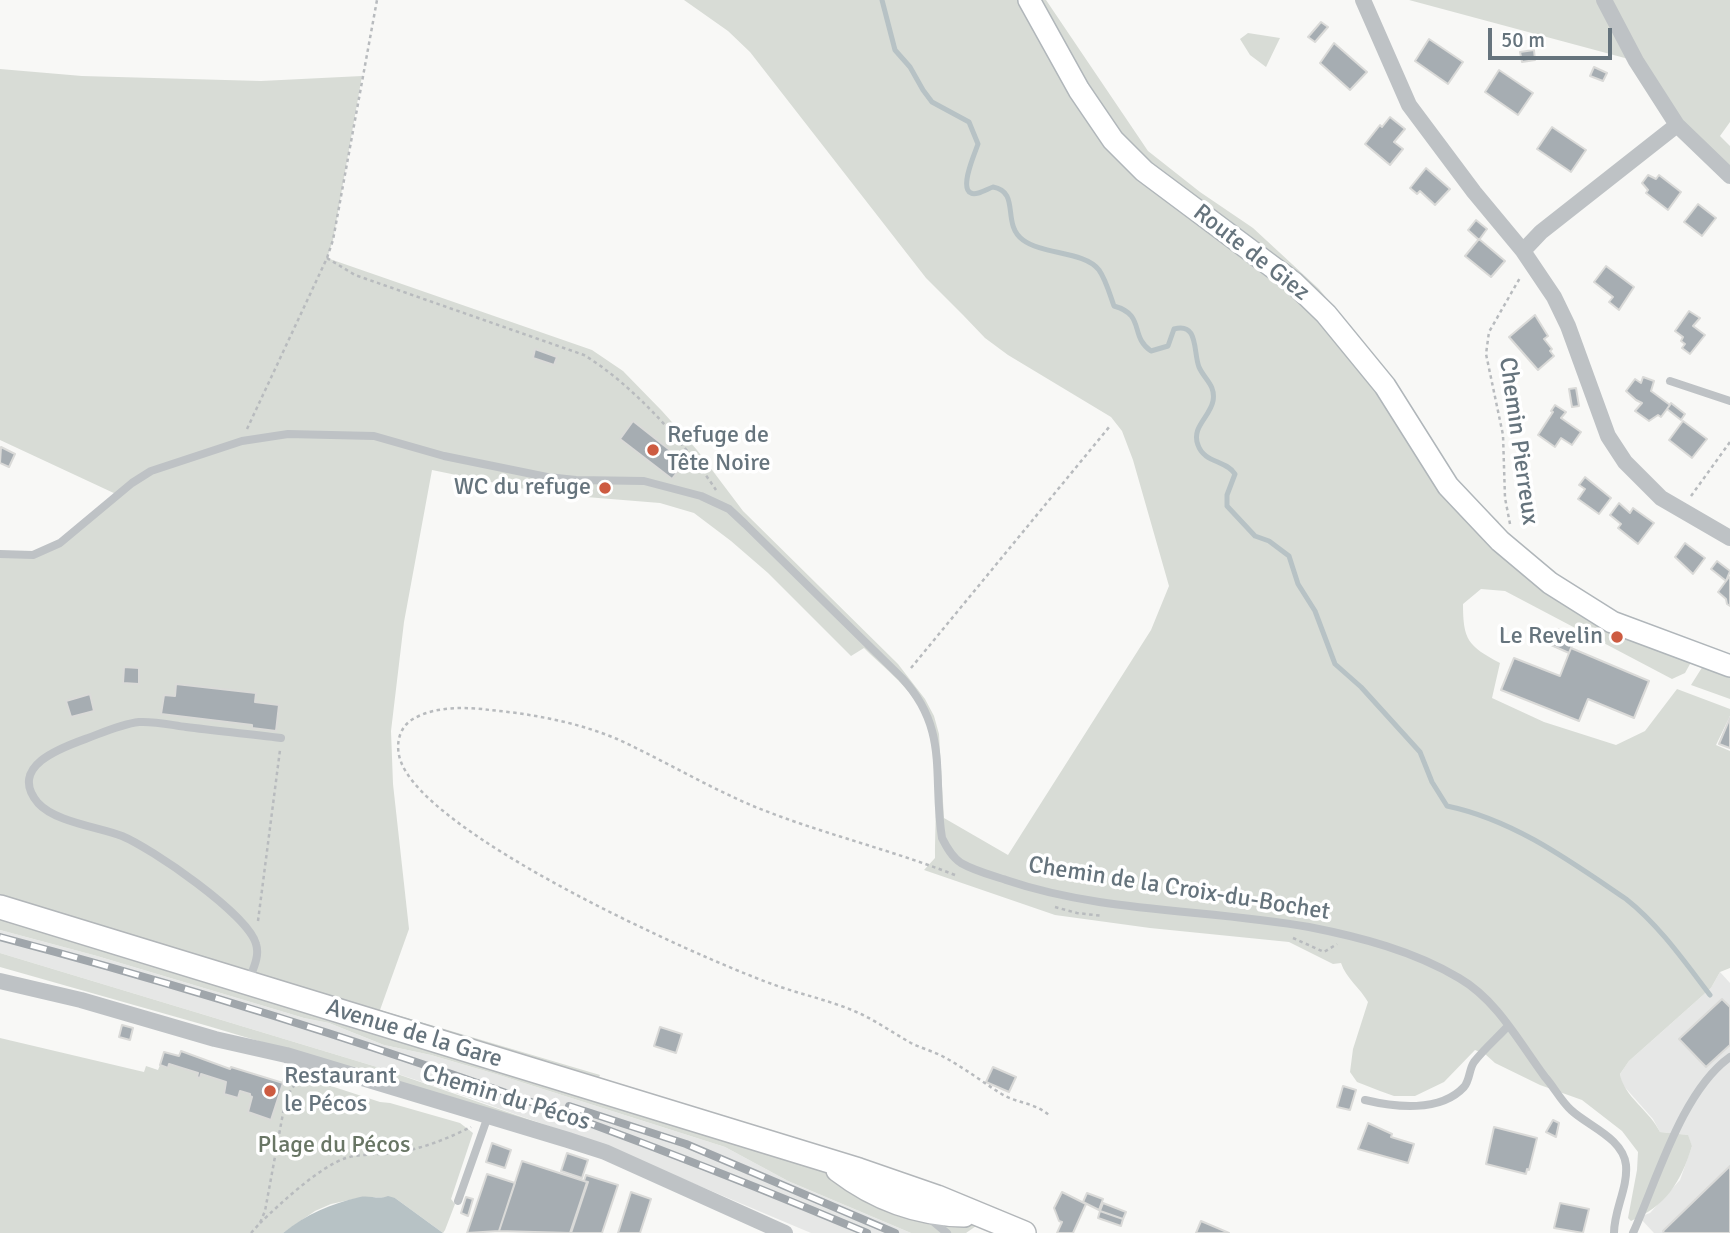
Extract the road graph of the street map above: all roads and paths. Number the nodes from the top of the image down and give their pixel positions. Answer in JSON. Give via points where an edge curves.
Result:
{"nodes":[{"id":1,"x":377,"y":0,"type":"edge"},
{"id":2,"x":1028,"y":0,"type":"edge"},
{"id":3,"x":1363,"y":0,"type":"edge"},
{"id":4,"x":1604,"y":0,"type":"edge"},
{"id":5,"x":1677,"y":125,"type":"junction"},
{"id":6,"x":1730,"y":176,"type":"edge"},
{"id":7,"x":1527,"y":256,"type":"junction"},
{"id":8,"x":327,"y":258,"type":"junction"},
{"id":9,"x":1670,"y":381,"type":"dead end"},
{"id":10,"x":1730,"y":401,"type":"edge"},
{"id":11,"x":1110,"y":426,"type":"dead end"},
{"id":12,"x":242,"y":441,"type":"junction"},
{"id":13,"x":1730,"y":442,"type":"edge"},
{"id":14,"x":729,"y":509,"type":"junction"},
{"id":15,"x":1680,"y":511,"type":"junction"},
{"id":16,"x":1730,"y":538,"type":"edge"},
{"id":17,"x":1507,"y":547,"type":"junction"},
{"id":18,"x":0,"y":554,"type":"edge"},
{"id":19,"x":1730,"y":666,"type":"edge"},
{"id":20,"x":902,"y":678,"type":"junction"},
{"id":21,"x":281,"y":738,"type":"joint"},
{"id":22,"x":966,"y":879,"type":"dead end"},
{"id":23,"x":0,"y":907,"type":"edge"},
{"id":24,"x":1053,"y":907,"type":"dead end"},
{"id":25,"x":1103,"y":916,"type":"dead end"},
{"id":26,"x":1344,"y":934,"type":"junction"},
{"id":27,"x":253,"y":937,"type":"junction"},
{"id":28,"x":1292,"y":938,"type":"dead end"},
{"id":29,"x":0,"y":981,"type":"edge"},
{"id":30,"x":248,"y":983,"type":"junction"},
{"id":31,"x":1508,"y":1026,"type":"junction"},
{"id":32,"x":1730,"y":1057,"type":"edge"},
{"id":33,"x":313,"y":1063,"type":"junction"},
{"id":34,"x":1364,"y":1100,"type":"dead end"},
{"id":35,"x":1050,"y":1116,"type":"dead end"},
{"id":36,"x":487,"y":1120,"type":"junction"},
{"id":37,"x":458,"y":1201,"type":"dead end"},
{"id":38,"x":911,"y":1201,"type":"junction"},
{"id":39,"x":260,"y":1223,"type":"junction"},
{"id":40,"x":251,"y":1233,"type":"edge"},
{"id":41,"x":785,"y":1233,"type":"edge"},
{"id":42,"x":947,"y":1233,"type":"edge"},
{"id":43,"x":1024,"y":1233,"type":"edge"},
{"id":44,"x":1614,"y":1233,"type":"edge"},
{"id":45,"x":1633,"y":1233,"type":"edge"}],
"edges":[{"from":1,"to":8,"type":"path"},
{"from":2,"to":17,"type":"street","name":"Route de Giez","via":[[1113,140],[1144,171],[1294,283],[1326,314],[1385,386],[1448,486]]},
{"from":3,"to":7,"type":"street","via":[[1409,105]]},
{"from":4,"to":5,"type":"street"},
{"from":5,"to":6,"type":"street"},
{"from":5,"to":7,"type":"street","via":[[1541,232]]},
{"from":7,"to":15,"type":"street","via":[[1568,326],[1608,436],[1638,477]]},
{"from":7,"to":17,"type":"path","name":"Chemin Pierreux","via":[[1489,332],[1486,354],[1503,435],[1505,498],[1515,542]]},
{"from":8,"to":12,"type":"path"},
{"from":8,"to":14,"type":"path","via":[[355,275],[584,355],[604,367],[693,454]]},
{"from":9,"to":10,"type":"lane"},
{"from":11,"to":20,"type":"path"},
{"from":12,"to":14,"type":"lane","name":"Chemin de la Croix-du-Bochet","via":[[288,434],[374,436],[547,477],[644,481]]},
{"from":12,"to":18,"type":"lane","name":"Chemin de la Croix-du-Bochet","via":[[151,471],[50,548],[33,555]]},
{"from":13,"to":15,"type":"path"},
{"from":14,"to":20,"type":"lane","name":"Chemin de la Croix-du-Bochet"},
{"from":15,"to":16,"type":"street"},
{"from":17,"to":19,"type":"street","name":"Route de Giez","via":[[1550,583],[1612,622]]},
{"from":20,"to":26,"type":"lane","name":"Chemin de la Croix-du-Bochet","via":[[922,703],[933,729],[942,838],[959,862],[1019,885],[1063,895]]},
{"from":21,"to":27,"type":"path"},
{"from":21,"to":27,"type":"lane","via":[[140,722],[55,751],[39,761],[31,778],[34,796],[45,809],[129,839],[155,854],[242,920]]},
{"from":22,"to":35,"type":"path","via":[[754,806],[587,728],[469,707],[410,720],[398,741],[404,771],[428,798],[469,831],[556,883],[702,955],[862,1015],[942,1056],[1012,1100],[1034,1105]]},
{"from":23,"to":30,"type":"main road","name":"Avenue de la Gare"},
{"from":24,"to":25,"type":"path"},
{"from":26,"to":28,"type":"path","via":[[1324,953]]},
{"from":26,"to":31,"type":"lane","name":"Chemin de la Croix-du-Bochet","via":[[1413,956],[1460,978],[1487,1000]]},
{"from":27,"to":30,"type":"lane","via":[[257,955]]},
{"from":29,"to":33,"type":"street","name":"Chemin du Pécos"},
{"from":30,"to":38,"type":"main road","name":"Avenue de la Gare","via":[[827,1162],[867,1191]]},
{"from":31,"to":34,"type":"lane","via":[[1472,1063],[1466,1083],[1448,1098],[1412,1106]]},
{"from":31,"to":44,"type":"lane","name":"Chemin de la Croix-du-Bochet","via":[[1571,1110],[1607,1137],[1622,1155],[1626,1176]]},
{"from":32,"to":45,"type":"lane","via":[[1713,1071],[1684,1114]]},
{"from":33,"to":36,"type":"street","name":"Chemin du Pécos"},
{"from":33,"to":39,"type":"path","via":[[286,1097]]},
{"from":36,"to":37,"type":"lane"},
{"from":36,"to":39,"type":"path","via":[[417,1148],[340,1161]]},
{"from":36,"to":41,"type":"street","name":"Chemin du Pécos","via":[[605,1152]]},
{"from":38,"to":42,"type":"lane"},
{"from":38,"to":43,"type":"main road","name":"Avenue de la Gare","via":[[978,1216]]},
{"from":39,"to":40,"type":"path"}]}
